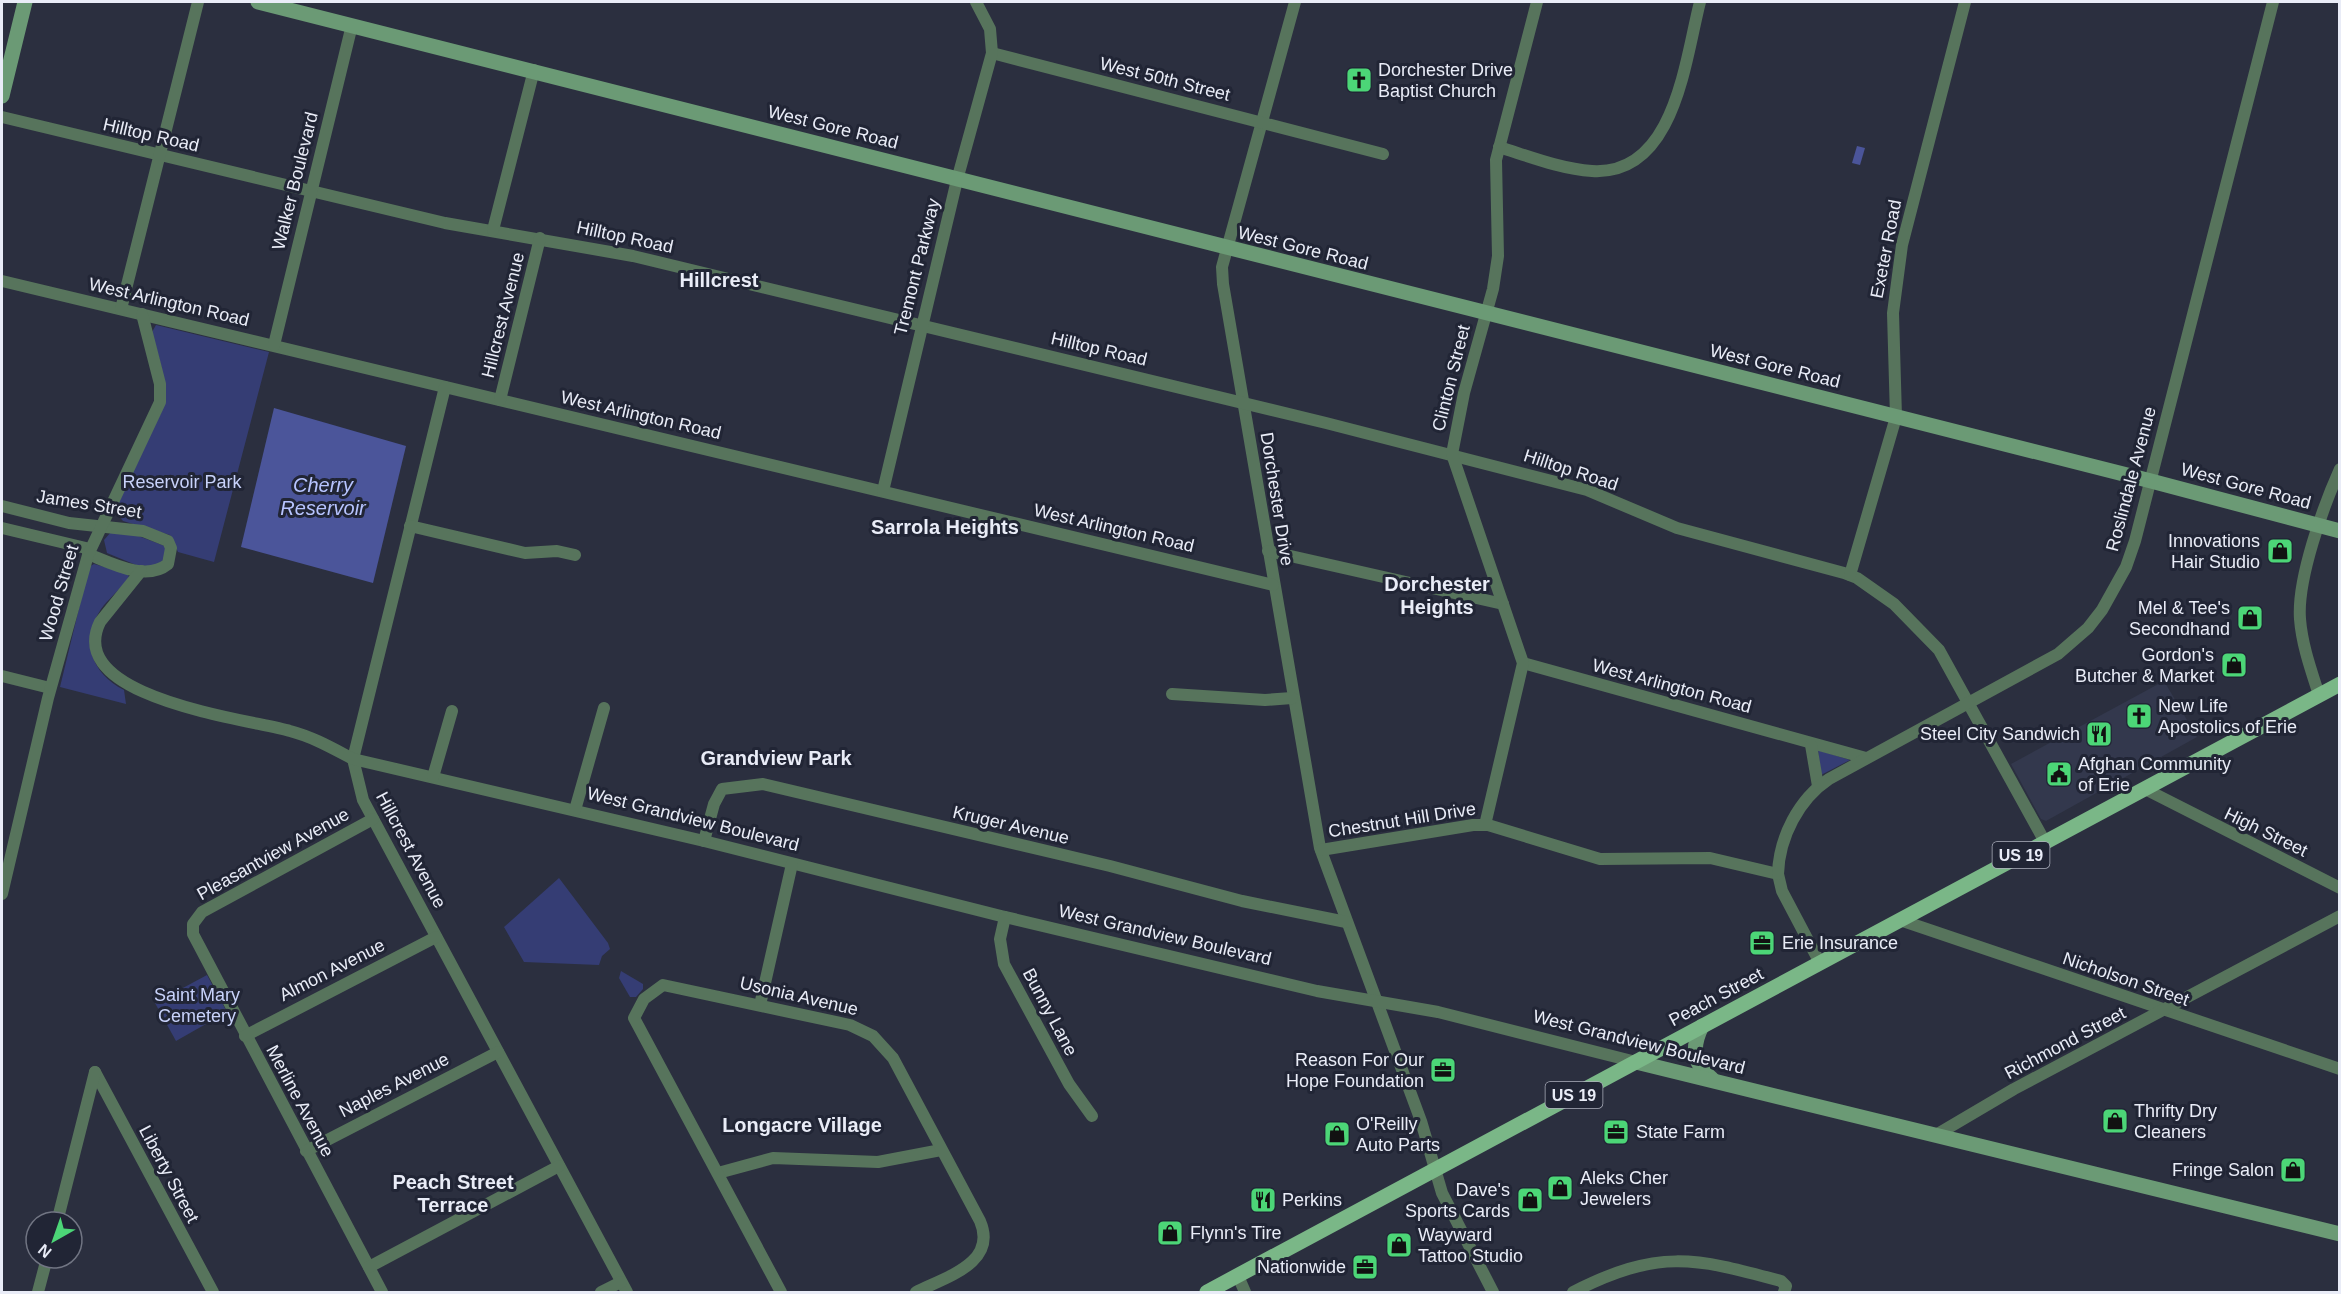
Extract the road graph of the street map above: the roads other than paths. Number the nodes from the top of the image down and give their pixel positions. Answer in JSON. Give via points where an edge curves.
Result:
{"nodes":[{"id":1,"x":25,"y":2,"type":"edge"},
{"id":2,"x":198,"y":2,"type":"edge"},
{"id":3,"x":258,"y":2,"type":"edge"},
{"id":4,"x":976,"y":2,"type":"edge"},
{"id":5,"x":1295,"y":2,"type":"edge"},
{"id":6,"x":1537,"y":2,"type":"edge"},
{"id":7,"x":1700,"y":2,"type":"edge"},
{"id":8,"x":1965,"y":2,"type":"edge"},
{"id":9,"x":2273,"y":2,"type":"edge"},
{"id":10,"x":352,"y":25,"type":"junction"},
{"id":11,"x":992,"y":53,"type":"junction"},
{"id":12,"x":534,"y":70,"type":"junction"},
{"id":13,"x":2,"y":96,"type":"edge"},
{"id":14,"x":2,"y":117,"type":"edge"},
{"id":15,"x":1262,"y":123,"type":"junction"},
{"id":16,"x":1499,"y":147,"type":"junction"},
{"id":17,"x":1383,"y":154,"type":"dead end"},
{"id":18,"x":159,"y":155,"type":"junction"},
{"id":19,"x":957,"y":180,"type":"junction"},
{"id":20,"x":311,"y":192,"type":"junction"},
{"id":21,"x":493,"y":230,"type":"junction"},
{"id":22,"x":540,"y":238,"type":"junction"},
{"id":23,"x":1227,"y":249,"type":"junction"},
{"id":24,"x":2,"y":281,"type":"edge"},
{"id":25,"x":121,"y":309,"type":"junction"},
{"id":26,"x":142,"y":314,"type":"junction"},
{"id":27,"x":1486,"y":314,"type":"junction"},
{"id":28,"x":921,"y":326,"type":"junction"},
{"id":29,"x":274,"y":345,"type":"junction"},
{"id":30,"x":445,"y":387,"type":"junction"},
{"id":31,"x":500,"y":400,"type":"junction"},
{"id":32,"x":1243,"y":402,"type":"junction"},
{"id":33,"x":1896,"y":417,"type":"junction"},
{"id":34,"x":1452,"y":454,"type":"junction"},
{"id":35,"x":2340,"y":470,"type":"edge"},
{"id":36,"x":2151,"y":481,"type":"junction"},
{"id":37,"x":882,"y":491,"type":"junction"},
{"id":38,"x":2,"y":506,"type":"edge"},
{"id":39,"x":99,"y":526,"type":"junction"},
{"id":40,"x":410,"y":526,"type":"junction"},
{"id":41,"x":2319,"y":526,"type":"junction"},
{"id":42,"x":2,"y":528,"type":"edge"},
{"id":43,"x":2340,"y":531,"type":"edge"},
{"id":44,"x":89,"y":551,"type":"junction"},
{"id":45,"x":1268,"y":551,"type":"junction"},
{"id":46,"x":575,"y":555,"type":"dead end"},
{"id":47,"x":141,"y":571,"type":"junction"},
{"id":48,"x":1850,"y":576,"type":"junction"},
{"id":49,"x":1273,"y":585,"type":"junction"},
{"id":50,"x":1503,"y":604,"type":"junction"},
{"id":51,"x":1524,"y":663,"type":"junction"},
{"id":52,"x":2,"y":675,"type":"edge"},
{"id":53,"x":2340,"y":684,"type":"edge"},
{"id":54,"x":51,"y":688,"type":"junction"},
{"id":55,"x":1172,"y":694,"type":"dead end"},
{"id":56,"x":2319,"y":695,"type":"junction"},
{"id":57,"x":1292,"y":698,"type":"junction"},
{"id":58,"x":1969,"y":704,"type":"junction"},
{"id":59,"x":604,"y":708,"type":"dead end"},
{"id":60,"x":452,"y":711,"type":"dead end"},
{"id":61,"x":1811,"y":745,"type":"junction"},
{"id":62,"x":1866,"y":758,"type":"junction"},
{"id":63,"x":353,"y":759,"type":"junction"},
{"id":64,"x":433,"y":777,"type":"junction"},
{"id":65,"x":1818,"y":786,"type":"junction"},
{"id":66,"x":2145,"y":789,"type":"junction"},
{"id":67,"x":575,"y":810,"type":"junction"},
{"id":68,"x":373,"y":819,"type":"junction"},
{"id":69,"x":1485,"y":825,"type":"junction"},
{"id":70,"x":704,"y":841,"type":"junction"},
{"id":71,"x":2045,"y":842,"type":"junction"},
{"id":72,"x":1321,"y":850,"type":"junction"},
{"id":73,"x":792,"y":864,"type":"junction"},
{"id":74,"x":1778,"y":874,"type":"junction"},
{"id":75,"x":2340,"y":888,"type":"edge"},
{"id":76,"x":2,"y":894,"type":"edge"},
{"id":77,"x":2340,"y":916,"type":"edge"},
{"id":78,"x":1005,"y":917,"type":"junction"},
{"id":79,"x":1900,"y":920,"type":"junction"},
{"id":80,"x":1346,"y":922,"type":"junction"},
{"id":81,"x":193,"y":924,"type":"joint"},
{"id":82,"x":436,"y":937,"type":"junction"},
{"id":83,"x":1820,"y":963,"type":"junction"},
{"id":84,"x":1374,"y":1001,"type":"junction"},
{"id":85,"x":760,"y":1005,"type":"junction"},
{"id":86,"x":2163,"y":1011,"type":"junction"},
{"id":87,"x":1702,"y":1026,"type":"junction"},
{"id":88,"x":245,"y":1036,"type":"junction"},
{"id":89,"x":498,"y":1052,"type":"junction"},
{"id":90,"x":1636,"y":1062,"type":"junction"},
{"id":91,"x":2340,"y":1070,"type":"edge"},
{"id":92,"x":1715,"y":1081,"type":"junction"},
{"id":93,"x":1092,"y":1116,"type":"dead end"},
{"id":94,"x":1936,"y":1135,"type":"junction"},
{"id":95,"x":941,"y":1149,"type":"junction"},
{"id":96,"x":306,"y":1150,"type":"junction"},
{"id":97,"x":559,"y":1166,"type":"junction"},
{"id":98,"x":1436,"y":1169,"type":"junction"},
{"id":99,"x":718,"y":1173,"type":"junction"},
{"id":100,"x":60,"y":1210,"type":"edge"},
{"id":101,"x":2340,"y":1234,"type":"edge"},
{"id":102,"x":369,"y":1268,"type":"junction"},
{"id":103,"x":44,"y":1270,"type":"edge"},
{"id":104,"x":1238,"y":1276,"type":"junction"},
{"id":105,"x":624,"y":1287,"type":"edge"},
{"id":106,"x":1785,"y":1289,"type":"edge"},
{"id":107,"x":38,"y":1293,"type":"edge"},
{"id":108,"x":213,"y":1293,"type":"edge"},
{"id":109,"x":382,"y":1293,"type":"edge"},
{"id":110,"x":601,"y":1293,"type":"edge"},
{"id":111,"x":781,"y":1293,"type":"edge"},
{"id":112,"x":916,"y":1293,"type":"edge"},
{"id":113,"x":1207,"y":1293,"type":"edge"},
{"id":114,"x":1245,"y":1293,"type":"edge"},
{"id":115,"x":1493,"y":1293,"type":"edge"},
{"id":116,"x":1573,"y":1293,"type":"edge"}],
"edges":[{"from":1,"to":13,"type":"street"},
{"from":2,"to":18,"type":"street"},
{"from":3,"to":10,"type":"street","name":"West Gore Road"},
{"from":4,"to":11,"type":"street","via":[[990,29]]},
{"from":5,"to":15,"type":"street","name":"Dorchester Drive"},
{"from":6,"to":16,"type":"street","name":"Clinton Street"},
{"from":7,"to":16,"type":"street","via":[[1669,117],[1655,143],[1640,157],[1620,167],[1591,171]]},
{"from":8,"to":33,"type":"street","name":"Exeter Road","via":[[1896,278]]},
{"from":9,"to":36,"type":"street","name":"Roslindale Avenue"},
{"from":10,"to":12,"type":"street","name":"West Gore Road"},
{"from":10,"to":20,"type":"street","name":"Walker Boulevard"},
{"from":11,"to":15,"type":"street","name":"West 50th Street"},
{"from":11,"to":19,"type":"street","name":"Tremont Parkway"},
{"from":12,"to":19,"type":"street","name":"West Gore Road"},
{"from":12,"to":21,"type":"street","name":"Hillcrest Avenue"},
{"from":14,"to":18,"type":"street","name":"Hilltop Road"},
{"from":15,"to":17,"type":"street","name":"West 50th Street"},
{"from":15,"to":23,"type":"street","name":"Dorchester Drive"},
{"from":16,"to":27,"type":"street","name":"Clinton Street","via":[[1494,176],[1498,256]]},
{"from":18,"to":20,"type":"street","name":"Hilltop Road"},
{"from":18,"to":25,"type":"street"},
{"from":19,"to":23,"type":"street","name":"West Gore Road"},
{"from":19,"to":28,"type":"street","name":"Tremont Parkway"},
{"from":20,"to":21,"type":"street","name":"Hilltop Road"},
{"from":20,"to":29,"type":"street","name":"Walker Boulevard"},
{"from":21,"to":22,"type":"street","name":"Hilltop Road"},
{"from":22,"to":28,"type":"street","name":"Hilltop Road","via":[[633,256]]},
{"from":22,"to":31,"type":"street","name":"Hillcrest Avenue"},
{"from":23,"to":27,"type":"street","name":"West Gore Road"},
{"from":23,"to":32,"type":"street","name":"Dorchester Drive","via":[[1223,284]]},
{"from":24,"to":25,"type":"street","name":"West Arlington Road"},
{"from":25,"to":26,"type":"street","name":"West Arlington Road"},
{"from":26,"to":29,"type":"street","name":"West Arlington Road"},
{"from":26,"to":39,"type":"street","name":"Wood Street","via":[[160,384],[160,402]]},
{"from":27,"to":33,"type":"street","name":"West Gore Road"},
{"from":27,"to":34,"type":"street","name":"Clinton Street"},
{"from":28,"to":32,"type":"street","name":"Hilltop Road"},
{"from":28,"to":37,"type":"street","name":"Tremont Parkway"},
{"from":29,"to":30,"type":"street","name":"West Arlington Road"},
{"from":30,"to":31,"type":"street","name":"West Arlington Road"},
{"from":30,"to":40,"type":"street","name":"Hillcrest Avenue"},
{"from":31,"to":37,"type":"street","name":"West Arlington Road"},
{"from":32,"to":34,"type":"street","name":"Hilltop Road"},
{"from":32,"to":45,"type":"street","name":"Dorchester Drive"},
{"from":33,"to":36,"type":"street","name":"West Gore Road"},
{"from":33,"to":48,"type":"street","name":"Exeter Road"},
{"from":34,"to":48,"type":"street","name":"Hilltop Road","via":[[1587,490],[1677,528]]},
{"from":34,"to":50,"type":"street","name":"Clinton Street"},
{"from":35,"to":41,"type":"street"},
{"from":36,"to":41,"type":"street","name":"West Gore Road"},
{"from":36,"to":58,"type":"street","name":"Roslindale Avenue","via":[[2126,567],[2088,628],[2048,662]]},
{"from":37,"to":49,"type":"street","name":"West Arlington Road"},
{"from":38,"to":39,"type":"street","name":"James Street","via":[[69,523]]},
{"from":39,"to":44,"type":"street","name":"Wood Street"},
{"from":39,"to":47,"type":"street","name":"James Street","via":[[143,531],[168,541],[168,564],[159,570]]},
{"from":40,"to":46,"type":"street","via":[[525,554],[557,551]]},
{"from":40,"to":63,"type":"street","name":"Hillcrest Avenue"},
{"from":41,"to":43,"type":"street","name":"West Gore Road"},
{"from":41,"to":56,"type":"street","via":[[2300,606],[2304,644]]},
{"from":42,"to":44,"type":"street"},
{"from":44,"to":47,"type":"street"},
{"from":44,"to":54,"type":"street","name":"Wood Street"},
{"from":45,"to":49,"type":"street","name":"Dorchester Drive"},
{"from":45,"to":50,"type":"street"},
{"from":47,"to":63,"type":"street","name":"West Grandview Boulevard","via":[[96,631],[102,660],[122,682],[168,703],[292,731],[319,740]]},
{"from":48,"to":58,"type":"street","name":"Hilltop Road","via":[[1894,604],[1929,637]]},
{"from":49,"to":57,"type":"street","name":"Dorchester Drive"},
{"from":50,"to":51,"type":"street","name":"Clinton Street"},
{"from":51,"to":61,"type":"street","name":"West Arlington Road"},
{"from":51,"to":69,"type":"street"},
{"from":52,"to":54,"type":"street"},
{"from":53,"to":56,"type":"main road","name":"Peach Street","number":"US 19"},
{"from":54,"to":76,"type":"street","name":"Wood Street"},
{"from":55,"to":57,"type":"street"},
{"from":56,"to":66,"type":"main road","name":"Peach Street","number":"US 19"},
{"from":57,"to":72,"type":"street","name":"Dorchester Drive"},
{"from":58,"to":62,"type":"street","name":"Roslindale Avenue"},
{"from":58,"to":71,"type":"street","name":"Hilltop Road"},
{"from":59,"to":67,"type":"street"},
{"from":60,"to":64,"type":"street"},
{"from":61,"to":62,"type":"street","name":"West Arlington Road"},
{"from":61,"to":65,"type":"street"},
{"from":62,"to":65,"type":"street","name":"Roslindale Avenue"},
{"from":63,"to":64,"type":"street","name":"West Grandview Boulevard"},
{"from":63,"to":68,"type":"street","name":"Hillcrest Avenue","via":[[359,788]]},
{"from":64,"to":67,"type":"street","name":"West Grandview Boulevard"},
{"from":65,"to":74,"type":"street","name":"Roslindale Avenue","via":[[1794,817],[1783,845]]},
{"from":66,"to":71,"type":"main road","name":"Peach Street","number":"US 19"},
{"from":66,"to":75,"type":"street","name":"High Street"},
{"from":67,"to":70,"type":"street","name":"West Grandview Boulevard"},
{"from":68,"to":81,"type":"street","name":"Pleasantview Avenue","via":[[202,912]]},
{"from":68,"to":82,"type":"street","name":"Hillcrest Avenue"},
{"from":69,"to":72,"type":"street","name":"Chestnut Hill Drive"},
{"from":69,"to":74,"type":"street","name":"Chestnut Hill Drive","via":[[1599,859],[1710,858]]},
{"from":70,"to":73,"type":"street","name":"West Grandview Boulevard"},
{"from":70,"to":80,"type":"street","name":"Kruger Avenue","via":[[722,789],[763,784],[1242,901]]},
{"from":71,"to":79,"type":"main road","name":"Peach Street","number":"US 19"},
{"from":72,"to":80,"type":"street","name":"Dorchester Drive"},
{"from":73,"to":78,"type":"street","name":"West Grandview Boulevard"},
{"from":73,"to":85,"type":"street"},
{"from":74,"to":83,"type":"street","via":[[1782,891]]},
{"from":77,"to":86,"type":"street","name":"Richmond Street"},
{"from":78,"to":84,"type":"street","name":"West Grandview Boulevard"},
{"from":78,"to":93,"type":"street","name":"Bunny Lane","via":[[1000,939],[1005,964],[1069,1084]]},
{"from":79,"to":83,"type":"main road","name":"Peach Street","number":"US 19"},
{"from":79,"to":86,"type":"street","name":"Nicholson Street"},
{"from":80,"to":84,"type":"street","name":"Dorchester Drive"},
{"from":81,"to":88,"type":"street","name":"Merline Avenue","via":[[197,947]]},
{"from":82,"to":88,"type":"street","name":"Almon Avenue"},
{"from":82,"to":89,"type":"street","name":"Hillcrest Avenue"},
{"from":83,"to":87,"type":"main road","name":"Peach Street","number":"US 19"},
{"from":84,"to":90,"type":"street","name":"West Grandview Boulevard","via":[[1446,1014]]},
{"from":84,"to":98,"type":"street","name":"Dorchester Drive"},
{"from":85,"to":95,"type":"street","name":"Usonia Avenue","via":[[850,1025],[873,1036],[893,1058]]},
{"from":85,"to":99,"type":"street","name":"Usonia Avenue","via":[[663,985],[644,999],[634,1018]]},
{"from":86,"to":91,"type":"street","name":"Nicholson Street"},
{"from":86,"to":94,"type":"street","name":"Richmond Street"},
{"from":87,"to":90,"type":"main road","name":"Peach Street","number":"US 19"},
{"from":87,"to":92,"type":"street","via":[[1695,1052],[1700,1068]]},
{"from":88,"to":96,"type":"street","name":"Merline Avenue"},
{"from":89,"to":96,"type":"street","name":"Naples Avenue"},
{"from":89,"to":97,"type":"street","name":"Hillcrest Avenue"},
{"from":90,"to":92,"type":"street","name":"West Grandview Boulevard"},
{"from":90,"to":98,"type":"main road","name":"Peach Street","number":"US 19"},
{"from":92,"to":94,"type":"street","name":"West Grandview Boulevard"},
{"from":94,"to":101,"type":"street","name":"West Grandview Boulevard"},
{"from":95,"to":99,"type":"street","via":[[878,1162],[773,1158]]},
{"from":95,"to":112,"type":"street","name":"Usonia Avenue","via":[[980,1221],[984,1247],[968,1265]]},
{"from":96,"to":102,"type":"street","name":"Merline Avenue"},
{"from":97,"to":102,"type":"street"},
{"from":97,"to":105,"type":"street","name":"Hillcrest Avenue"},
{"from":98,"to":104,"type":"main road","name":"Peach Street","number":"US 19"},
{"from":98,"to":115,"type":"street","name":"Dorchester Drive","via":[[1442,1193]]},
{"from":99,"to":111,"type":"street"},
{"from":100,"to":108,"type":"street","name":"Liberty Street","via":[[95,1072]]},
{"from":102,"to":109,"type":"street","name":"Merline Avenue"},
{"from":103,"to":107,"type":"street"},
{"from":104,"to":113,"type":"main road","name":"Peach Street","number":"US 19"},
{"from":104,"to":114,"type":"street"},
{"from":105,"to":110,"type":"street"},
{"from":106,"to":116,"type":"street","via":[[1781,1281],[1696,1260],[1631,1267]]}]}
